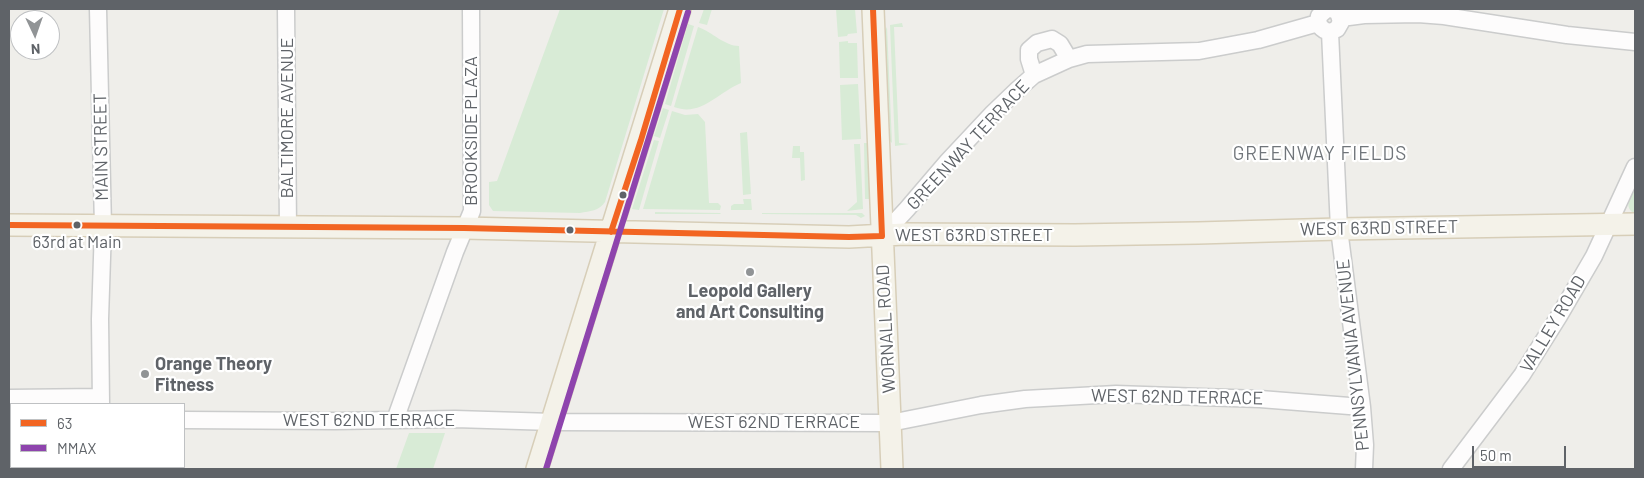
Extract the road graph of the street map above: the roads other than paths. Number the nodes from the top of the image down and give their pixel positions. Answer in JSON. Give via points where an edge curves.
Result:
{"nodes":[{"id":1,"x":98,"y":9,"type":"edge"},
{"id":2,"x":286,"y":9,"type":"edge"},
{"id":3,"x":471,"y":9,"type":"edge"},
{"id":4,"x":680,"y":9,"type":"edge"},
{"id":5,"x":873,"y":9,"type":"edge"},
{"id":6,"x":1327,"y":9,"type":"edge"},
{"id":7,"x":1337,"y":14,"type":"edge"},
{"id":8,"x":1324,"y":28,"type":"junction"},
{"id":9,"x":1635,"y":42,"type":"edge"},
{"id":10,"x":1069,"y":59,"type":"junction"},
{"id":11,"x":1034,"y":76,"type":"junction"},
{"id":12,"x":1635,"y":167,"type":"edge"},
{"id":13,"x":1609,"y":224,"type":"junction"},
{"id":14,"x":1635,"y":224,"type":"edge"},
{"id":15,"x":9,"y":225,"type":"edge"},
{"id":16,"x":103,"y":226,"type":"junction"},
{"id":17,"x":288,"y":228,"type":"junction"},
{"id":18,"x":464,"y":228,"type":"junction"},
{"id":19,"x":1339,"y":229,"type":"junction"},
{"id":20,"x":611,"y":232,"type":"junction"},
{"id":21,"x":882,"y":236,"type":"junction"},
{"id":22,"x":9,"y":398,"type":"edge"},
{"id":23,"x":101,"y":401,"type":"edge"},
{"id":24,"x":1362,"y":407,"type":"junction"},
{"id":25,"x":185,"y":420,"type":"edge"},
{"id":26,"x":395,"y":420,"type":"junction"},
{"id":27,"x":553,"y":422,"type":"junction"},
{"id":28,"x":890,"y":423,"type":"junction"},
{"id":29,"x":538,"y":469,"type":"edge"},
{"id":30,"x":892,"y":469,"type":"edge"},
{"id":31,"x":1364,"y":469,"type":"edge"},
{"id":32,"x":1451,"y":469,"type":"edge"}],
"edges":[{"from":1,"to":16,"type":"street","name":"MAIN STREET"},
{"from":2,"to":17,"type":"street","name":"BALTIMORE AVENUE"},
{"from":3,"to":18,"type":"street","name":"BROOKSIDE PLAZA","via":[[472,208]]},
{"from":4,"to":20,"type":"main road"},
{"from":5,"to":21,"type":"main road","name":"WORNALL ROAD"},
{"from":6,"to":8,"type":"street","via":[[1319,16]]},
{"from":7,"to":8,"type":"street","via":[[1340,26]]},
{"from":7,"to":9,"type":"street","via":[[1444,16]]},
{"from":8,"to":10,"type":"street","name":"GREENWAY TERRACE","via":[[1199,51],[1103,53]]},
{"from":8,"to":19,"type":"street","name":"PENNSYLVANIA AVENUE"},
{"from":10,"to":11,"type":"street","name":"GREENWAY TERRACE"},
{"from":10,"to":11,"type":"street","name":"GREENWAY TERRACE","via":[[1060,44],[1052,39],[1037,43],[1029,50]]},
{"from":11,"to":21,"type":"street","name":"GREENWAY TERRACE","via":[[993,113]]},
{"from":12,"to":13,"type":"street","name":"VALLEY ROAD"},
{"from":13,"to":14,"type":"main road","name":"WEST 63RD STREET"},
{"from":13,"to":19,"type":"main road","name":"WEST 63RD STREET"},
{"from":13,"to":32,"type":"street","name":"VALLEY ROAD","via":[[1594,256],[1522,375]]},
{"from":15,"to":16,"type":"main road","name":"WEST 63RD STREET"},
{"from":16,"to":17,"type":"main road","name":"WEST 63RD STREET"},
{"from":16,"to":23,"type":"street","name":"MAIN STREET"},
{"from":17,"to":18,"type":"main road","name":"WEST 63RD STREET"},
{"from":18,"to":20,"type":"main road","name":"WEST 63RD STREET"},
{"from":18,"to":26,"type":"street","name":"BROOKSIDE PLAZA"},
{"from":19,"to":21,"type":"main road","name":"WEST 63RD STREET"},
{"from":19,"to":24,"type":"street","name":"PENNSYLVANIA AVENUE"},
{"from":20,"to":21,"type":"main road","name":"WEST 63RD STREET"},
{"from":20,"to":27,"type":"main road"},
{"from":21,"to":28,"type":"main road","name":"WORNALL ROAD"},
{"from":22,"to":23,"type":"street"},
{"from":24,"to":28,"type":"street","name":"WEST 62ND TERRACE","via":[[1157,394],[1089,395],[980,405]]},
{"from":24,"to":31,"type":"street","name":"PENNSYLVANIA AVENUE"},
{"from":25,"to":26,"type":"street","name":"WEST 62ND TERRACE"},
{"from":26,"to":27,"type":"street","name":"WEST 62ND TERRACE"},
{"from":27,"to":28,"type":"street","name":"WEST 62ND TERRACE"},
{"from":27,"to":29,"type":"main road"},
{"from":28,"to":30,"type":"main road","name":"WORNALL ROAD"}]}
